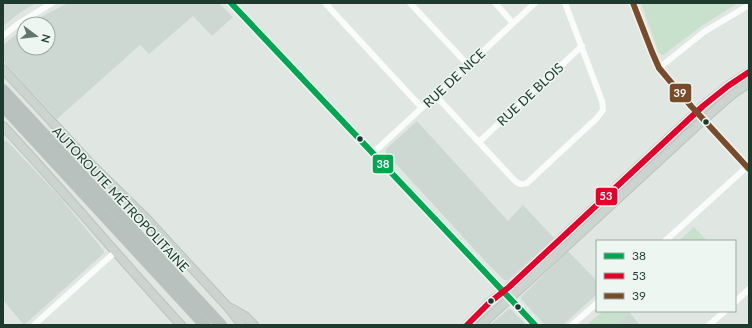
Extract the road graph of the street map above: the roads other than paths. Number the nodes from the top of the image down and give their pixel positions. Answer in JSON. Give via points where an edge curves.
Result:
{"nodes":[{"id":1,"x":52,"y":3,"type":"edge"},
{"id":2,"x":231,"y":3,"type":"edge"},
{"id":3,"x":325,"y":3,"type":"edge"},
{"id":4,"x":410,"y":3,"type":"edge"},
{"id":5,"x":495,"y":3,"type":"edge"},
{"id":6,"x":535,"y":3,"type":"edge"},
{"id":7,"x":565,"y":3,"type":"edge"},
{"id":8,"x":633,"y":3,"type":"edge"},
{"id":9,"x":749,"y":5,"type":"edge"},
{"id":10,"x":513,"y":23,"type":"junction"},
{"id":11,"x":3,"y":36,"type":"edge"},
{"id":12,"x":582,"y":46,"type":"junction"},
{"id":13,"x":468,"y":65,"type":"junction"},
{"id":14,"x":659,"y":68,"type":"junction"},
{"id":15,"x":3,"y":69,"type":"edge"},
{"id":16,"x":749,"y":72,"type":"edge"},
{"id":17,"x":749,"y":84,"type":"edge"},
{"id":18,"x":3,"y":90,"type":"edge"},
{"id":19,"x":435,"y":95,"type":"junction"},
{"id":20,"x":3,"y":106,"type":"edge"},
{"id":21,"x":422,"y":108,"type":"junction"},
{"id":22,"x":696,"y":112,"type":"junction"},
{"id":23,"x":703,"y":120,"type":"junction"},
{"id":24,"x":3,"y":126,"type":"edge"},
{"id":25,"x":478,"y":142,"type":"junction"},
{"id":26,"x":373,"y":153,"type":"junction"},
{"id":27,"x":748,"y":167,"type":"edge"},
{"id":28,"x":666,"y":240,"type":"edge"},
{"id":29,"x":115,"y":252,"type":"junction"},
{"id":30,"x":749,"y":289,"type":"edge"},
{"id":31,"x":504,"y":291,"type":"junction"},
{"id":32,"x":510,"y":298,"type":"junction"},
{"id":33,"x":736,"y":301,"type":"edge"},
{"id":34,"x":596,"y":304,"type":"edge"},
{"id":35,"x":227,"y":306,"type":"junction"},
{"id":36,"x":724,"y":312,"type":"edge"},
{"id":37,"x":34,"y":325,"type":"edge"},
{"id":38,"x":182,"y":325,"type":"edge"},
{"id":39,"x":205,"y":325,"type":"edge"},
{"id":40,"x":221,"y":325,"type":"edge"},
{"id":41,"x":242,"y":325,"type":"edge"},
{"id":42,"x":254,"y":325,"type":"edge"},
{"id":43,"x":467,"y":325,"type":"edge"},
{"id":44,"x":481,"y":325,"type":"edge"},
{"id":45,"x":535,"y":325,"type":"edge"},
{"id":46,"x":572,"y":325,"type":"edge"},
{"id":47,"x":709,"y":325,"type":"edge"}],
"edges":[{"from":1,"to":11,"type":"street"},
{"from":2,"to":26,"type":"street"},
{"from":3,"to":21,"type":"street"},
{"from":4,"to":13,"type":"street"},
{"from":5,"to":10,"type":"street"},
{"from":6,"to":10,"type":"street","name":"RUE DE NICE"},
{"from":7,"to":12,"type":"street"},
{"from":8,"to":14,"type":"street"},
{"from":9,"to":14,"type":"street","via":[[704,32]]},
{"from":10,"to":13,"type":"street","name":"RUE DE NICE"},
{"from":12,"to":25,"type":"street","name":"RUE DE BLOIS"},
{"from":12,"to":25,"type":"street","via":[[603,110],[531,179],[522,185],[518,184]]},
{"from":13,"to":19,"type":"street","name":"RUE DE NICE"},
{"from":14,"to":22,"type":"street"},
{"from":15,"to":35,"type":"main road"},
{"from":16,"to":22,"type":"main road"},
{"from":17,"to":23,"type":"main road","via":[[734,93]]},
{"from":18,"to":40,"type":"highway","name":"AUTOROUTE MÉTROPOLITAINE"},
{"from":19,"to":21,"type":"street","name":"RUE DE NICE"},
{"from":19,"to":25,"type":"street"},
{"from":20,"to":39,"type":"highway","name":"AUTOROUTE MÉTROPOLITAINE"},
{"from":21,"to":26,"type":"street","name":"RUE DE NICE"},
{"from":22,"to":23,"type":"street"},
{"from":22,"to":31,"type":"main road"},
{"from":23,"to":27,"type":"street"},
{"from":23,"to":32,"type":"main road"},
{"from":24,"to":29,"type":"main road"},
{"from":26,"to":31,"type":"street"},
{"from":27,"to":28,"type":"street"},
{"from":29,"to":37,"type":"street"},
{"from":29,"to":38,"type":"main road"},
{"from":30,"to":33,"type":"street"},
{"from":31,"to":32,"type":"street"},
{"from":31,"to":43,"type":"main road"},
{"from":32,"to":44,"type":"main road"},
{"from":32,"to":45,"type":"street"},
{"from":34,"to":46,"type":"street"},
{"from":35,"to":41,"type":"main road"},
{"from":35,"to":42,"type":"main road","via":[[246,316]]},
{"from":36,"to":47,"type":"street"}]}
